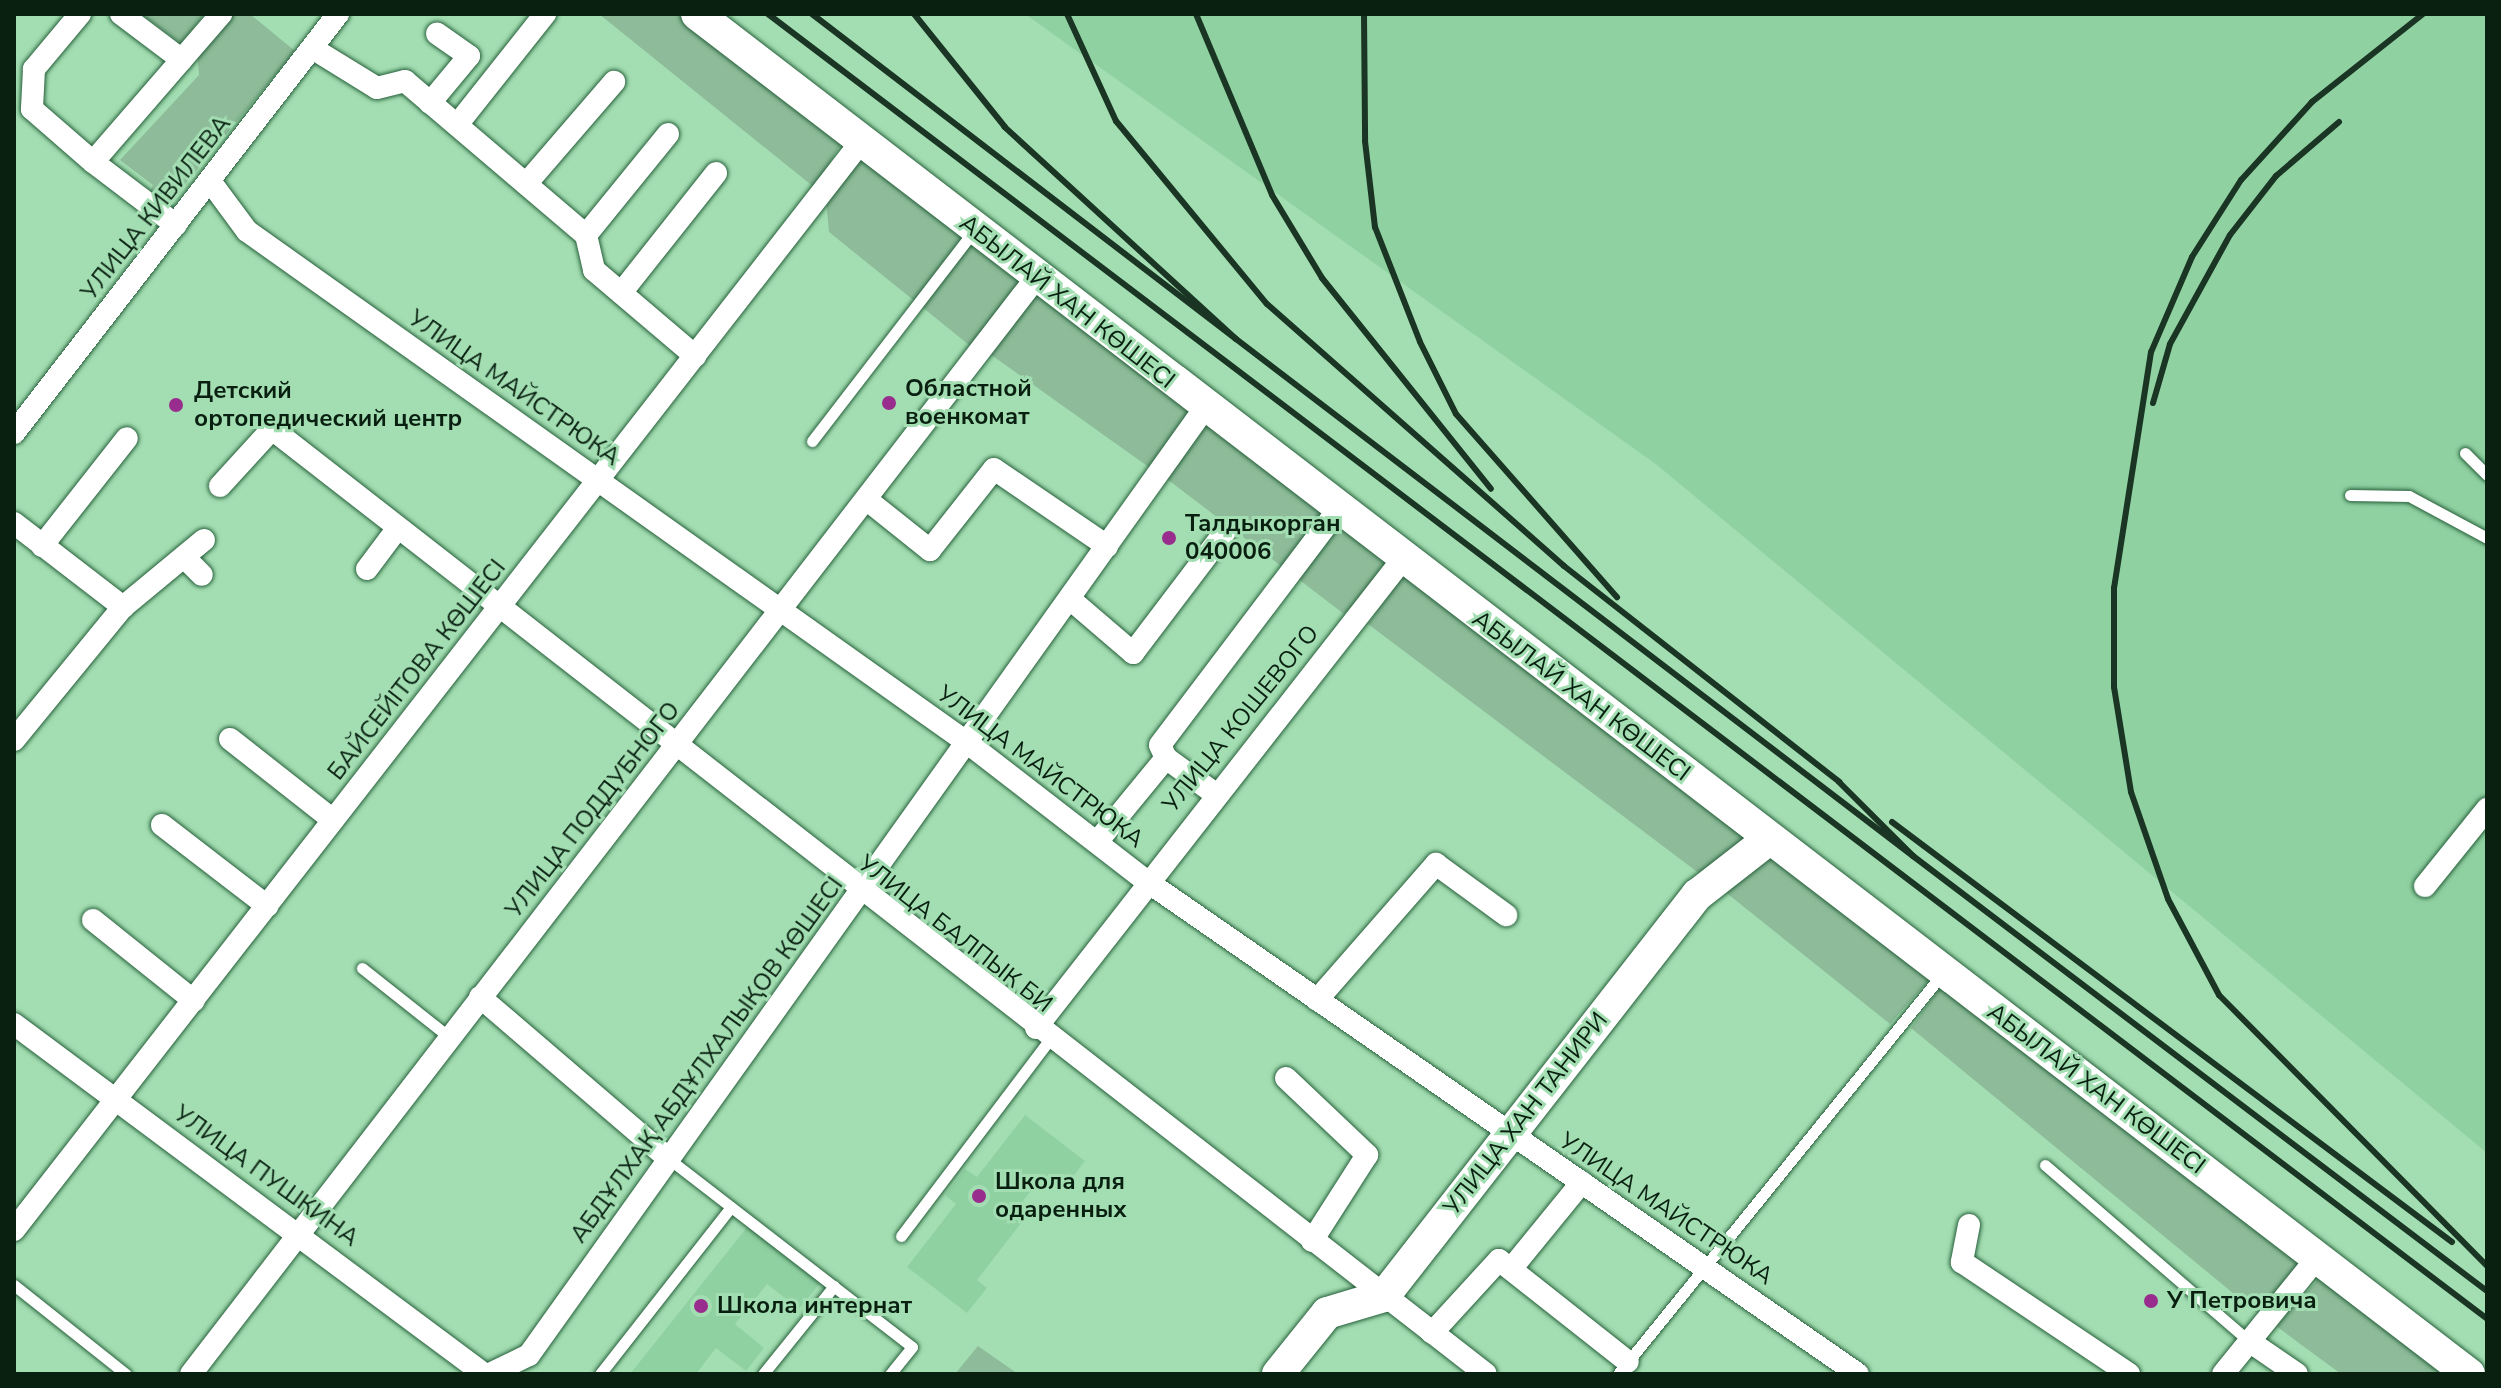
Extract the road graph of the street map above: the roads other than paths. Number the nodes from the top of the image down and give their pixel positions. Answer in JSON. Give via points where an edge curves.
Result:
{"nodes":[{"id":1,"x":80,"y":14,"type":"edge"},
{"id":2,"x":121,"y":14,"type":"edge"},
{"id":3,"x":221,"y":14,"type":"edge"},
{"id":4,"x":338,"y":14,"type":"edge"},
{"id":5,"x":545,"y":14,"type":"edge"},
{"id":6,"x":697,"y":14,"type":"edge"},
{"id":7,"x":437,"y":34,"type":"dead end"},
{"id":8,"x":312,"y":48,"type":"junction"},
{"id":9,"x":182,"y":60,"type":"junction"},
{"id":10,"x":614,"y":82,"type":"dead end"},
{"id":11,"x":430,"y":103,"type":"junction"},
{"id":12,"x":457,"y":125,"type":"junction"},
{"id":13,"x":668,"y":134,"type":"dead end"},
{"id":14,"x":861,"y":142,"type":"junction"},
{"id":15,"x":93,"y":162,"type":"junction"},
{"id":16,"x":716,"y":173,"type":"dead end"},
{"id":17,"x":210,"y":181,"type":"junction"},
{"id":18,"x":526,"y":184,"type":"junction"},
{"id":19,"x":176,"y":225,"type":"junction"},
{"id":20,"x":974,"y":230,"type":"junction"},
{"id":21,"x":586,"y":235,"type":"junction"},
{"id":22,"x":1036,"y":278,"type":"junction"},
{"id":23,"x":621,"y":293,"type":"junction"},
{"id":24,"x":695,"y":356,"type":"junction"},
{"id":25,"x":1204,"y":409,"type":"junction"},
{"id":26,"x":14,"y":433,"type":"edge"},
{"id":27,"x":127,"y":438,"type":"dead end"},
{"id":28,"x":812,"y":441,"type":"dead end"},
{"id":29,"x":2465,"y":453,"type":"dead end"},
{"id":30,"x":2487,"y":475,"type":"edge"},
{"id":31,"x":598,"y":480,"type":"junction"},
{"id":32,"x":220,"y":486,"type":"dead end"},
{"id":33,"x":2350,"y":495,"type":"dead end"},
{"id":34,"x":866,"y":499,"type":"junction"},
{"id":35,"x":1337,"y":511,"type":"junction"},
{"id":36,"x":14,"y":523,"type":"edge"},
{"id":37,"x":397,"y":529,"type":"junction"},
{"id":38,"x":1224,"y":533,"type":"dead end"},
{"id":39,"x":2487,"y":538,"type":"edge"},
{"id":40,"x":204,"y":540,"type":"dead end"},
{"id":41,"x":42,"y":546,"type":"junction"},
{"id":42,"x":1107,"y":546,"type":"junction"},
{"id":43,"x":184,"y":557,"type":"junction"},
{"id":44,"x":1402,"y":560,"type":"junction"},
{"id":45,"x":367,"y":569,"type":"dead end"},
{"id":46,"x":202,"y":575,"type":"dead end"},
{"id":47,"x":1070,"y":599,"type":"junction"},
{"id":48,"x":123,"y":607,"type":"junction"},
{"id":49,"x":498,"y":608,"type":"junction"},
{"id":50,"x":781,"y":610,"type":"junction"},
{"id":51,"x":23,"y":712,"type":"edge"},
{"id":52,"x":230,"y":739,"type":"dead end"},
{"id":53,"x":14,"y":740,"type":"edge"},
{"id":54,"x":969,"y":744,"type":"junction"},
{"id":55,"x":674,"y":747,"type":"junction"},
{"id":56,"x":1166,"y":758,"type":"junction"},
{"id":57,"x":1214,"y":793,"type":"junction"},
{"id":58,"x":2487,"y":809,"type":"edge"},
{"id":59,"x":333,"y":820,"type":"junction"},
{"id":60,"x":162,"y":825,"type":"dead end"},
{"id":61,"x":1769,"y":839,"type":"junction"},
{"id":62,"x":1097,"y":842,"type":"junction"},
{"id":63,"x":1145,"y":880,"type":"junction"},
{"id":64,"x":2425,"y":886,"type":"dead end"},
{"id":65,"x":859,"y":892,"type":"junction"},
{"id":66,"x":267,"y":906,"type":"junction"},
{"id":67,"x":1506,"y":915,"type":"dead end"},
{"id":68,"x":93,"y":920,"type":"dead end"},
{"id":69,"x":362,"y":968,"type":"dead end"},
{"id":70,"x":1943,"y":972,"type":"junction"},
{"id":71,"x":480,"y":997,"type":"junction"},
{"id":72,"x":1317,"y":1000,"type":"junction"},
{"id":73,"x":194,"y":1001,"type":"junction"},
{"id":74,"x":14,"y":1024,"type":"edge"},
{"id":75,"x":1043,"y":1034,"type":"junction"},
{"id":76,"x":449,"y":1037,"type":"junction"},
{"id":77,"x":1286,"y":1078,"type":"dead end"},
{"id":78,"x":117,"y":1099,"type":"junction"},
{"id":79,"x":1510,"y":1135,"type":"junction"},
{"id":80,"x":669,"y":1159,"type":"junction"},
{"id":81,"x":2045,"y":1165,"type":"dead end"},
{"id":82,"x":1582,"y":1182,"type":"junction"},
{"id":83,"x":731,"y":1207,"type":"junction"},
{"id":84,"x":1969,"y":1225,"type":"dead end"},
{"id":85,"x":14,"y":1230,"type":"edge"},
{"id":86,"x":299,"y":1230,"type":"junction"},
{"id":87,"x":901,"y":1236,"type":"dead end"},
{"id":88,"x":1312,"y":1241,"type":"junction"},
{"id":89,"x":2317,"y":1258,"type":"junction"},
{"id":90,"x":1704,"y":1263,"type":"junction"},
{"id":91,"x":1511,"y":1269,"type":"junction"},
{"id":92,"x":14,"y":1285,"type":"edge"},
{"id":93,"x":834,"y":1286,"type":"junction"},
{"id":94,"x":1384,"y":1296,"type":"junction"},
{"id":95,"x":1432,"y":1333,"type":"junction"},
{"id":96,"x":2249,"y":1341,"type":"junction"},
{"id":97,"x":1623,"y":1368,"type":"edge"},
{"id":98,"x":126,"y":1374,"type":"edge"},
{"id":99,"x":191,"y":1374,"type":"edge"},
{"id":100,"x":484,"y":1374,"type":"edge"},
{"id":101,"x":490,"y":1374,"type":"edge"},
{"id":102,"x":600,"y":1374,"type":"edge"},
{"id":103,"x":763,"y":1374,"type":"edge"},
{"id":104,"x":890,"y":1374,"type":"edge"},
{"id":105,"x":1278,"y":1374,"type":"edge"},
{"id":106,"x":1486,"y":1374,"type":"edge"},
{"id":107,"x":1858,"y":1374,"type":"edge"},
{"id":108,"x":2129,"y":1374,"type":"edge"},
{"id":109,"x":2223,"y":1374,"type":"edge"},
{"id":110,"x":2297,"y":1374,"type":"edge"},
{"id":111,"x":2469,"y":1374,"type":"edge"}],
"edges":[{"from":1,"to":15,"type":"street","via":[[34,69],[32,109]]},
{"from":2,"to":9,"type":"street"},
{"from":3,"to":9,"type":"street"},
{"from":4,"to":8,"type":"street","name":"УЛИЦА КИВИЛЕВА"},
{"from":5,"to":12,"type":"street"},
{"from":6,"to":14,"type":"main road","name":"АБЫЛАЙ ХАН КӨШЕСІ"},
{"from":7,"to":11,"type":"street","via":[[469,56]]},
{"from":8,"to":11,"type":"street","via":[[377,88],[405,81]]},
{"from":8,"to":17,"type":"street","name":"УЛИЦА КИВИЛЕВА"},
{"from":9,"to":15,"type":"street"},
{"from":10,"to":18,"type":"street"},
{"from":11,"to":12,"type":"street"},
{"from":12,"to":18,"type":"street"},
{"from":13,"to":21,"type":"street"},
{"from":14,"to":20,"type":"main road","name":"АБЫЛАЙ ХАН КӨШЕСІ"},
{"from":14,"to":24,"type":"street","name":"БАЙСЕЙІТОВА КӨШЕСІ"},
{"from":15,"to":19,"type":"street"},
{"from":16,"to":23,"type":"street"},
{"from":17,"to":19,"type":"street","name":"УЛИЦА КИВИЛЕВА"},
{"from":17,"to":31,"type":"street","name":"УЛИЦА МАЙСТРЮКА","via":[[247,231]]},
{"from":18,"to":21,"type":"street"},
{"from":19,"to":26,"type":"street","name":"УЛИЦА КИВИЛЕВА"},
{"from":20,"to":22,"type":"main road","name":"АБЫЛАЙ ХАН КӨШЕСІ"},
{"from":20,"to":28,"type":"lane"},
{"from":21,"to":23,"type":"street","via":[[594,270]]},
{"from":22,"to":25,"type":"main road","name":"АБЫЛАЙ ХАН КӨШЕСІ"},
{"from":22,"to":34,"type":"street","name":"УЛИЦА ПОДДУБНОГО"},
{"from":23,"to":24,"type":"street"},
{"from":24,"to":31,"type":"street","name":"БАЙСЕЙІТОВА КӨШЕСІ"},
{"from":25,"to":35,"type":"main road","name":"АБЫЛАЙ ХАН КӨШЕСІ"},
{"from":25,"to":42,"type":"street","name":"АБДҰЛХАҚ АБДҰЛХАЛЫҚОВ КӨШЕСІ"},
{"from":27,"to":41,"type":"street"},
{"from":29,"to":30,"type":"lane"},
{"from":31,"to":49,"type":"street","name":"БАЙСЕЙІТОВА КӨШЕСІ"},
{"from":31,"to":50,"type":"street","name":"УЛИЦА МАЙСТРЮКА"},
{"from":32,"to":37,"type":"street","name":"УЛИЦА БАЛПЫК БИ","via":[[272,429]]},
{"from":33,"to":39,"type":"lane","via":[[2409,496]]},
{"from":34,"to":42,"type":"street","via":[[930,550],[994,469]]},
{"from":34,"to":50,"type":"street","name":"УЛИЦА ПОДДУБНОГО"},
{"from":35,"to":44,"type":"main road","name":"АБЫЛАЙ ХАН КӨШЕСІ"},
{"from":35,"to":56,"type":"street","via":[[1160,745]]},
{"from":36,"to":41,"type":"street"},
{"from":37,"to":45,"type":"street"},
{"from":37,"to":49,"type":"street","name":"УЛИЦА БАЛПЫК БИ"},
{"from":38,"to":47,"type":"street","via":[[1133,653]]},
{"from":40,"to":43,"type":"street"},
{"from":41,"to":48,"type":"street"},
{"from":42,"to":47,"type":"street","name":"АБДҰЛХАҚ АБДҰЛХАЛЫҚОВ КӨШЕСІ"},
{"from":43,"to":46,"type":"street"},
{"from":43,"to":48,"type":"street"},
{"from":44,"to":57,"type":"street","name":"УЛИЦА КОШЕВОГО"},
{"from":44,"to":61,"type":"main road","name":"АБЫЛАЙ ХАН КӨШЕСІ"},
{"from":47,"to":54,"type":"street","name":"АБДҰЛХАҚ АБДҰЛХАЛЫҚОВ КӨШЕСІ"},
{"from":48,"to":51,"type":"street"},
{"from":49,"to":55,"type":"street","name":"УЛИЦА БАЛПЫК БИ"},
{"from":49,"to":59,"type":"street","name":"БАЙСЕЙІТОВА КӨШЕСІ"},
{"from":50,"to":54,"type":"street","name":"УЛИЦА МАЙСТРЮКА"},
{"from":50,"to":55,"type":"street","name":"УЛИЦА ПОДДУБНОГО"},
{"from":51,"to":53,"type":"street"},
{"from":52,"to":59,"type":"street"},
{"from":54,"to":62,"type":"street","name":"УЛИЦА МАЙСТРЮКА"},
{"from":54,"to":65,"type":"street","name":"АБДҰЛХАҚ АБДҰЛХАЛЫҚОВ КӨШЕСІ"},
{"from":55,"to":65,"type":"street","name":"УЛИЦА БАЛПЫК БИ"},
{"from":55,"to":71,"type":"street","name":"УЛИЦА ПОДДУБНОГО"},
{"from":56,"to":57,"type":"street"},
{"from":56,"to":62,"type":"street"},
{"from":57,"to":63,"type":"street","name":"УЛИЦА КОШЕВОГО"},
{"from":58,"to":64,"type":"street"},
{"from":59,"to":66,"type":"street","name":"БАЙСЕЙІТОВА КӨШЕСІ"},
{"from":60,"to":66,"type":"street"},
{"from":61,"to":70,"type":"main road","name":"АБЫЛАЙ ХАН КӨШЕСІ"},
{"from":61,"to":79,"type":"main road","name":"УЛИЦА ХАН ТАНИРИ","via":[[1697,895]]},
{"from":62,"to":63,"type":"street","name":"УЛИЦА МАЙСТРЮКА"},
{"from":63,"to":72,"type":"street","name":"УЛИЦА МАЙСТРЮКА"},
{"from":63,"to":75,"type":"street","name":"УЛИЦА КОШЕВОГО"},
{"from":65,"to":75,"type":"street","name":"УЛИЦА БАЛПЫК БИ"},
{"from":65,"to":80,"type":"street","name":"АБДҰЛХАҚ АБДҰЛХАЛЫҚОВ КӨШЕСІ"},
{"from":66,"to":73,"type":"street","name":"БАЙСЕЙІТОВА КӨШЕСІ"},
{"from":67,"to":72,"type":"street","via":[[1436,864]]},
{"from":68,"to":73,"type":"street"},
{"from":69,"to":76,"type":"lane"},
{"from":70,"to":89,"type":"main road","name":"АБЫЛАЙ ХАН КӨШЕСІ"},
{"from":70,"to":90,"type":"lane"},
{"from":71,"to":76,"type":"street","name":"УЛИЦА ПОДДУБНОГО"},
{"from":71,"to":80,"type":"street"},
{"from":72,"to":79,"type":"street","name":"УЛИЦА МАЙСТРЮКА"},
{"from":73,"to":78,"type":"street","name":"БАЙСЕЙІТОВА КӨШЕСІ"},
{"from":74,"to":78,"type":"street","name":"УЛИЦА ПУШКИНА"},
{"from":75,"to":87,"type":"lane"},
{"from":75,"to":88,"type":"street","name":"УЛИЦА БАЛПЫК БИ"},
{"from":76,"to":86,"type":"street","name":"УЛИЦА ПОДДУБНОГО"},
{"from":77,"to":88,"type":"street","via":[[1367,1155]]},
{"from":78,"to":85,"type":"street","name":"БАЙСЕЙІТОВА КӨШЕСІ"},
{"from":78,"to":86,"type":"street","name":"УЛИЦА ПУШКИНА"},
{"from":79,"to":82,"type":"street","name":"УЛИЦА МАЙСТРЮКА"},
{"from":79,"to":94,"type":"main road","name":"УЛИЦА ХАН ТАНИРИ"},
{"from":80,"to":83,"type":"lane"},
{"from":80,"to":101,"type":"street","name":"АБДҰЛХАҚ АБДҰЛХАЛЫҚОВ КӨШЕСІ","via":[[529,1355]]},
{"from":81,"to":96,"type":"lane"},
{"from":82,"to":90,"type":"street","name":"УЛИЦА МАЙСТРЮКА"},
{"from":82,"to":91,"type":"street"},
{"from":83,"to":93,"type":"lane"},
{"from":83,"to":102,"type":"lane"},
{"from":84,"to":108,"type":"street","via":[[1962,1262]]},
{"from":86,"to":99,"type":"street","name":"УЛИЦА ПОДДУБНОГО"},
{"from":86,"to":100,"type":"street","name":"УЛИЦА ПУШКИНА"},
{"from":88,"to":94,"type":"street","name":"УЛИЦА БАЛПЫК БИ"},
{"from":89,"to":96,"type":"street"},
{"from":89,"to":111,"type":"main road","name":"АБЫЛАЙ ХАН КӨШЕСІ"},
{"from":90,"to":97,"type":"lane"},
{"from":90,"to":107,"type":"street","name":"УЛИЦА МАЙСТРЮКА"},
{"from":91,"to":95,"type":"street","via":[[1499,1260]]},
{"from":91,"to":97,"type":"street"},
{"from":92,"to":98,"type":"lane"},
{"from":93,"to":103,"type":"lane"},
{"from":93,"to":104,"type":"lane","via":[[912,1347]]},
{"from":94,"to":95,"type":"street","name":"УЛИЦА БАЛПЫК БИ"},
{"from":94,"to":105,"type":"main road","via":[[1327,1313]]},
{"from":95,"to":106,"type":"street","name":"УЛИЦА БАЛПЫК БИ"},
{"from":96,"to":109,"type":"street"},
{"from":96,"to":110,"type":"street"}]}
